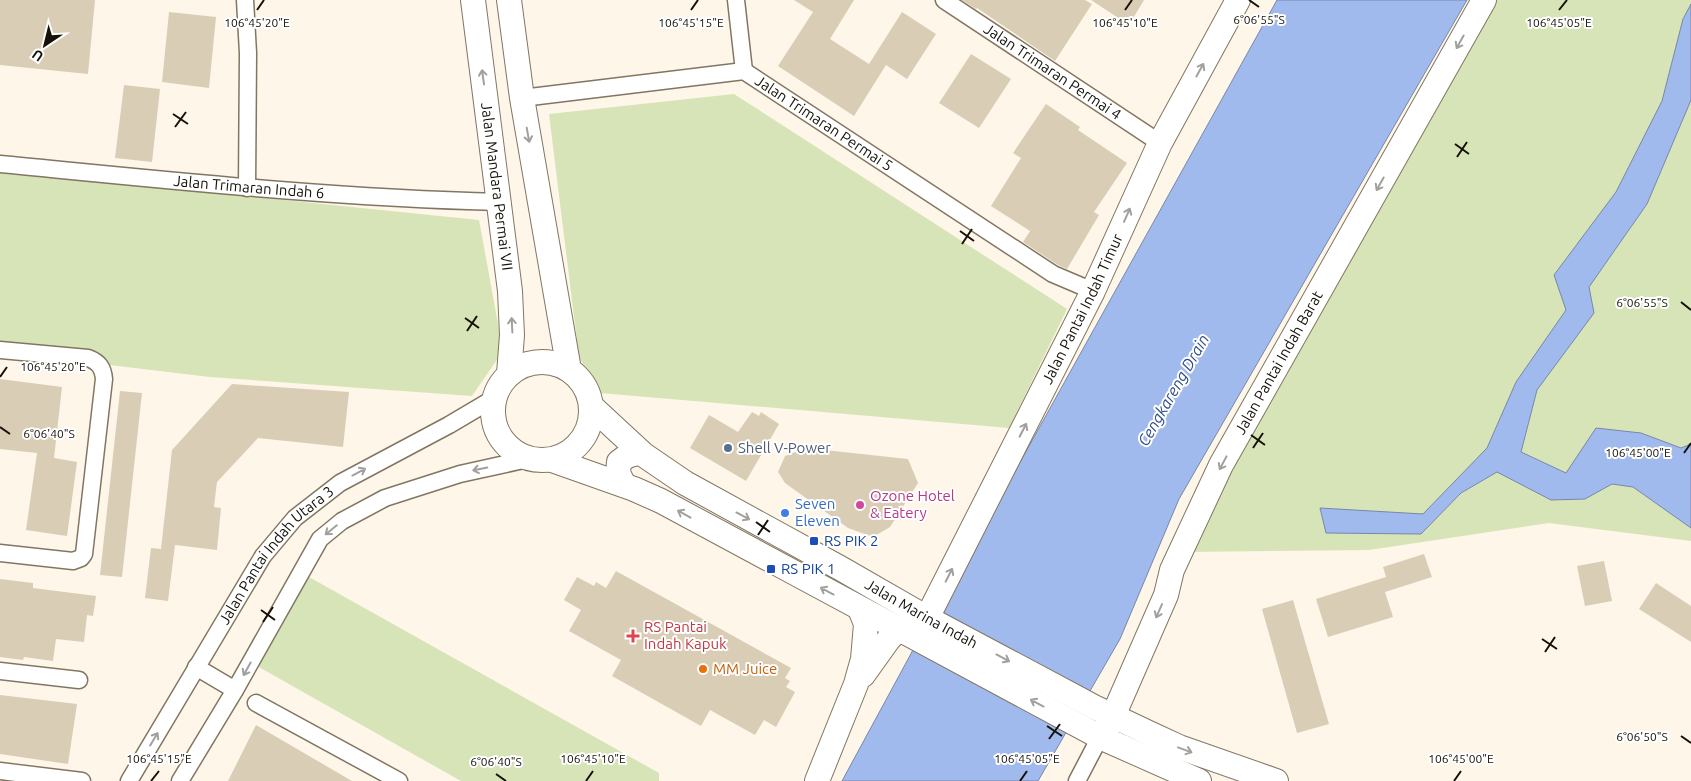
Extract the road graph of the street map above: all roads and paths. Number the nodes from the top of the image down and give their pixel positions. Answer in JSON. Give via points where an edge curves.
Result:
{"nodes":[{"id":1,"x":245,"y":0,"type":"edge"},
{"id":2,"x":473,"y":0,"type":"edge"},
{"id":3,"x":509,"y":0,"type":"edge"},
{"id":4,"x":736,"y":0,"type":"edge"},
{"id":5,"x":944,"y":0,"type":"edge"},
{"id":6,"x":1238,"y":0,"type":"edge"},
{"id":7,"x":1484,"y":0,"type":"edge"},
{"id":8,"x":744,"y":71,"type":"junction"},
{"id":9,"x":522,"y":98,"type":"junction"},
{"id":10,"x":1160,"y":143,"type":"junction"},
{"id":11,"x":0,"y":164,"type":"edge"},
{"id":12,"x":247,"y":188,"type":"junction"},
{"id":13,"x":500,"y":202,"type":"junction"},
{"id":14,"x":1093,"y":291,"type":"junction"},
{"id":15,"x":0,"y":350,"type":"edge"},
{"id":16,"x":569,"y":370,"type":"junction"},
{"id":17,"x":509,"y":374,"type":"junction"},
{"id":18,"x":493,"y":399,"type":"junction"},
{"id":19,"x":591,"y":406,"type":"junction"},
{"id":20,"x":640,"y":452,"type":"junction"},
{"id":21,"x":528,"y":459,"type":"junction"},
{"id":22,"x":552,"y":460,"type":"junction"},
{"id":23,"x":624,"y":485,"type":"junction"},
{"id":24,"x":0,"y":553,"type":"edge"},
{"id":25,"x":860,"y":609,"type":"junction"},
{"id":26,"x":918,"y":626,"type":"junction"},
{"id":27,"x":196,"y":667,"type":"junction"},
{"id":28,"x":0,"y":671,"type":"edge"},
{"id":29,"x":79,"y":680,"type":"dead end"},
{"id":30,"x":856,"y":684,"type":"junction"},
{"id":31,"x":235,"y":690,"type":"junction"},
{"id":32,"x":256,"y":703,"type":"dead end"},
{"id":33,"x":1103,"y":711,"type":"junction"},
{"id":34,"x":1090,"y":732,"type":"junction"},
{"id":35,"x":1151,"y":734,"type":"junction"},
{"id":36,"x":1142,"y":757,"type":"junction"},
{"id":37,"x":0,"y":771,"type":"edge"},
{"id":38,"x":82,"y":781,"type":"edge"},
{"id":39,"x":129,"y":781,"type":"edge"},
{"id":40,"x":180,"y":781,"type":"edge"},
{"id":41,"x":399,"y":781,"type":"edge"},
{"id":42,"x":816,"y":781,"type":"edge"},
{"id":43,"x":1077,"y":781,"type":"edge"},
{"id":44,"x":1198,"y":781,"type":"edge"},
{"id":45,"x":1276,"y":781,"type":"edge"}],
"edges":[{"from":1,"to":12,"type":"street"},
{"from":13,"to":2,"type":"main road","name":"Jalan Mandara Permai VII","one_way":true},
{"from":3,"to":9,"type":"main road"},
{"from":4,"to":8,"type":"street"},
{"from":5,"to":10,"type":"street","name":"Jalan Trimaran Permai 4"},
{"from":10,"to":6,"type":"main road","name":"Jalan Pantai Indah Timur","one_way":true},
{"from":7,"to":33,"type":"main road","name":"Jalan Pantai Indah Barat","one_way":true,"via":[[1221,466],[1172,570],[1166,594]]},
{"from":8,"to":9,"type":"street","name":"Jalan Trimaran Permai 5"},
{"from":8,"to":14,"type":"street","name":"Jalan Trimaran Permai 5","via":[[1053,274]]},
{"from":9,"to":16,"type":"main road","one_way":true},
{"from":14,"to":10,"type":"main road","name":"Jalan Pantai Indah Timur","one_way":true},
{"from":11,"to":12,"type":"street","name":"Jalan Trimaran Indah 6"},
{"from":12,"to":13,"type":"street","name":"Jalan Trimaran Indah 6","via":[[399,199]]},
{"from":17,"to":13,"type":"main road","name":"Jalan Mandara Permai VII","one_way":true,"via":[[512,335],[510,291]]},
{"from":26,"to":14,"type":"main road","name":"Jalan Pantai Indah Timur","one_way":true},
{"from":15,"to":24,"type":"street","via":[[88,358],[104,370],[84,554],[73,561]]},
{"from":16,"to":17,"type":"main road","via":[[538,362],[523,365]]},
{"from":16,"to":19,"type":"main road","via":[[584,386]]},
{"from":17,"to":18,"type":"main road"},
{"from":18,"to":21,"type":"main road","via":[[492,418],[498,436],[511,450]]},
{"from":27,"to":18,"type":"street","name":"Jalan Pantai Indah Utara 3","one_way":true,"via":[[263,556],[295,518],[340,482]]},
{"from":19,"to":20,"type":"main road","name":"Jalan Marina Indah"},
{"from":19,"to":22,"type":"main road","via":[[590,424],[582,441],[569,453]]},
{"from":20,"to":23,"type":"main road","via":[[619,462],[618,473]]},
{"from":20,"to":26,"type":"main road","name":"Jalan Marina Indah","one_way":true,"via":[[684,483],[840,568]]},
{"from":21,"to":22,"type":"main road"},
{"from":21,"to":31,"type":"street","name":"Jalan Pantai Indah Utara 3","one_way":true,"via":[[460,474],[394,495],[342,521],[320,539]]},
{"from":22,"to":23,"type":"main road","name":"Jalan Marina Indah"},
{"from":25,"to":23,"type":"main road","name":"Jalan Marina Indah","one_way":true,"via":[[661,501]]},
{"from":25,"to":26,"type":"main road","name":"Jalan Marina Indah"},
{"from":25,"to":30,"type":"main road","name":"Jalan Pantai Indah Timur","via":[[866,635]]},
{"from":26,"to":30,"type":"main road","name":"Jalan Pantai Indah Timur","via":[[888,640]]},
{"from":26,"to":33,"type":"main road","name":"Jalan Marina Indah","one_way":true},
{"from":34,"to":26,"type":"main road","name":"Jalan Marina Indah","one_way":true},
{"from":27,"to":31,"type":"street"},
{"from":39,"to":27,"type":"street","name":"Jalan Pantai Indah Utara 3","one_way":true},
{"from":28,"to":29,"type":"street"},
{"from":30,"to":42,"type":"main road","name":"Jalan Pantai Indah Timur"},
{"from":31,"to":40,"type":"street","name":"Jalan Pantai Indah Utara 3"},
{"from":32,"to":41,"type":"street"},
{"from":33,"to":34,"type":"main road","name":"Jalan Pantai Indah Barat","via":[[1110,723]]},
{"from":33,"to":35,"type":"main road","name":"Jalan Marina Indah"},
{"from":34,"to":36,"type":"main road","name":"Jalan Marina Indah"},
{"from":34,"to":43,"type":"street"},
{"from":35,"to":36,"type":"main road","via":[[1139,744],[1138,752]]},
{"from":35,"to":45,"type":"main road","name":"Jalan Marina Indah","one_way":true,"via":[[1178,747]]},
{"from":36,"to":44,"type":"main road","name":"Jalan Marina Indah"},
{"from":37,"to":38,"type":"street"}]}
